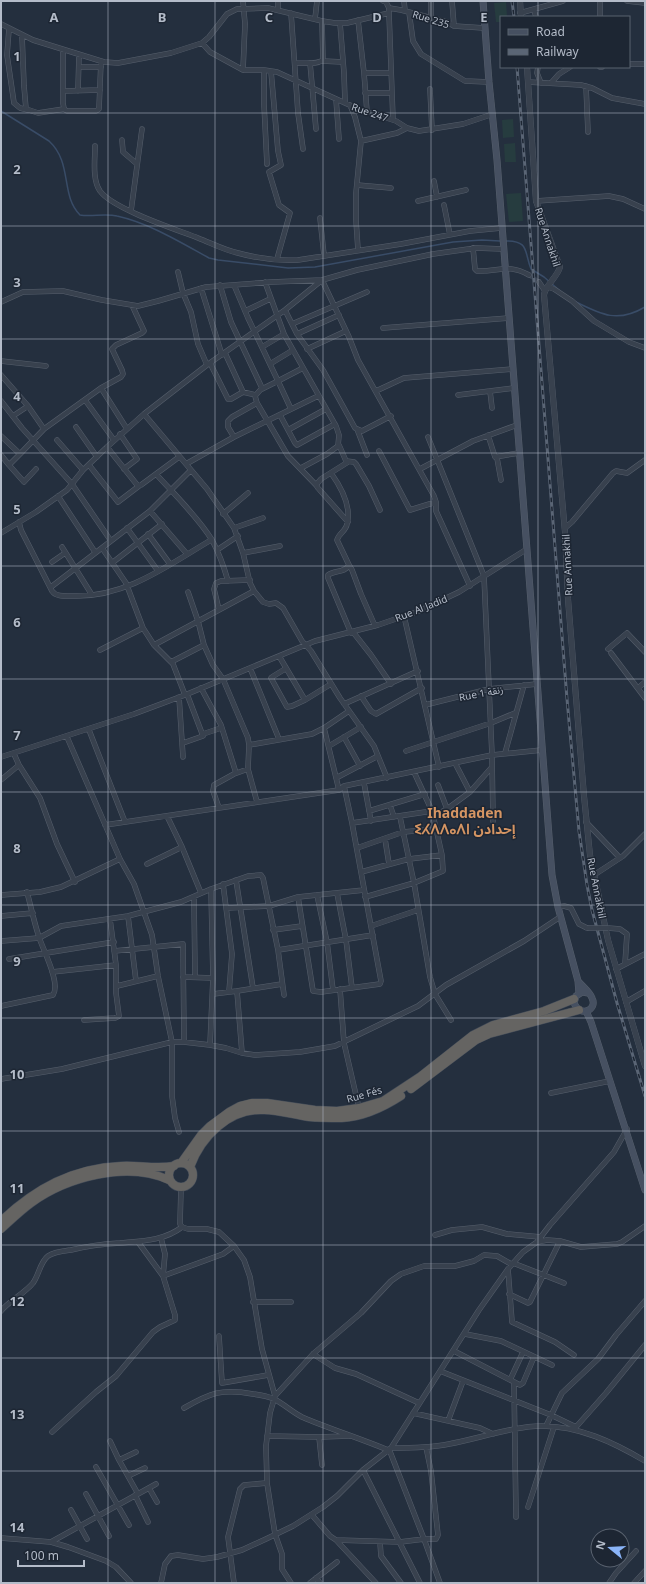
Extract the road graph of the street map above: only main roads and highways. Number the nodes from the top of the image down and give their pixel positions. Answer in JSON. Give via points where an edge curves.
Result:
{"nodes":[{"id":1,"x":483,"y":1,"type":"edge"},
{"id":2,"x":578,"y":981,"type":"junction"},
{"id":3,"x":588,"y":993,"type":"junction"},
{"id":4,"x":577,"y":996,"type":"junction"},
{"id":5,"x":585,"y":1010,"type":"junction"},
{"id":6,"x":177,"y":1164,"type":"junction"},
{"id":7,"x":190,"y":1167,"type":"junction"},
{"id":8,"x":169,"y":1180,"type":"junction"},
{"id":9,"x":645,"y":1190,"type":"edge"},
{"id":10,"x":1,"y":1221,"type":"edge"},
{"id":11,"x":1,"y":1230,"type":"edge"}],
"edges":[{"from":1,"to":2,"type":"main road","via":[[552,875],[560,917]]},
{"from":2,"to":3,"type":"main road"},
{"from":2,"to":4,"type":"main road"},
{"from":3,"to":4,"type":"main road","name":"Rue Fés"},
{"from":3,"to":5,"type":"main road","via":[[593,1002]]},
{"from":4,"to":5,"type":"main road","via":[[576,1007]]},
{"from":4,"to":6,"type":"highway","name":"Rue Fés","via":[[544,1011],[493,1025],[473,1035],[403,1089],[383,1100],[359,1108],[316,1110],[268,1103],[240,1106],[210,1126]]},
{"from":5,"to":7,"type":"highway","name":"Rue Fés","via":[[489,1034],[476,1040],[424,1081],[392,1102],[367,1114],[344,1118],[311,1117],[263,1110],[245,1111],[222,1123],[205,1140],[195,1153]]},
{"from":5,"to":9,"type":"main road","via":[[627,1129]]},
{"from":6,"to":7,"type":"highway"},
{"from":6,"to":8,"type":"highway","via":[[169,1174]]},
{"from":6,"to":10,"type":"highway","via":[[159,1168],[107,1167],[72,1175],[36,1191]]},
{"from":7,"to":8,"type":"highway","via":[[193,1177],[191,1183],[181,1188]]},
{"from":8,"to":11,"type":"highway","via":[[156,1175],[128,1172],[88,1177],[49,1192]]}]}
